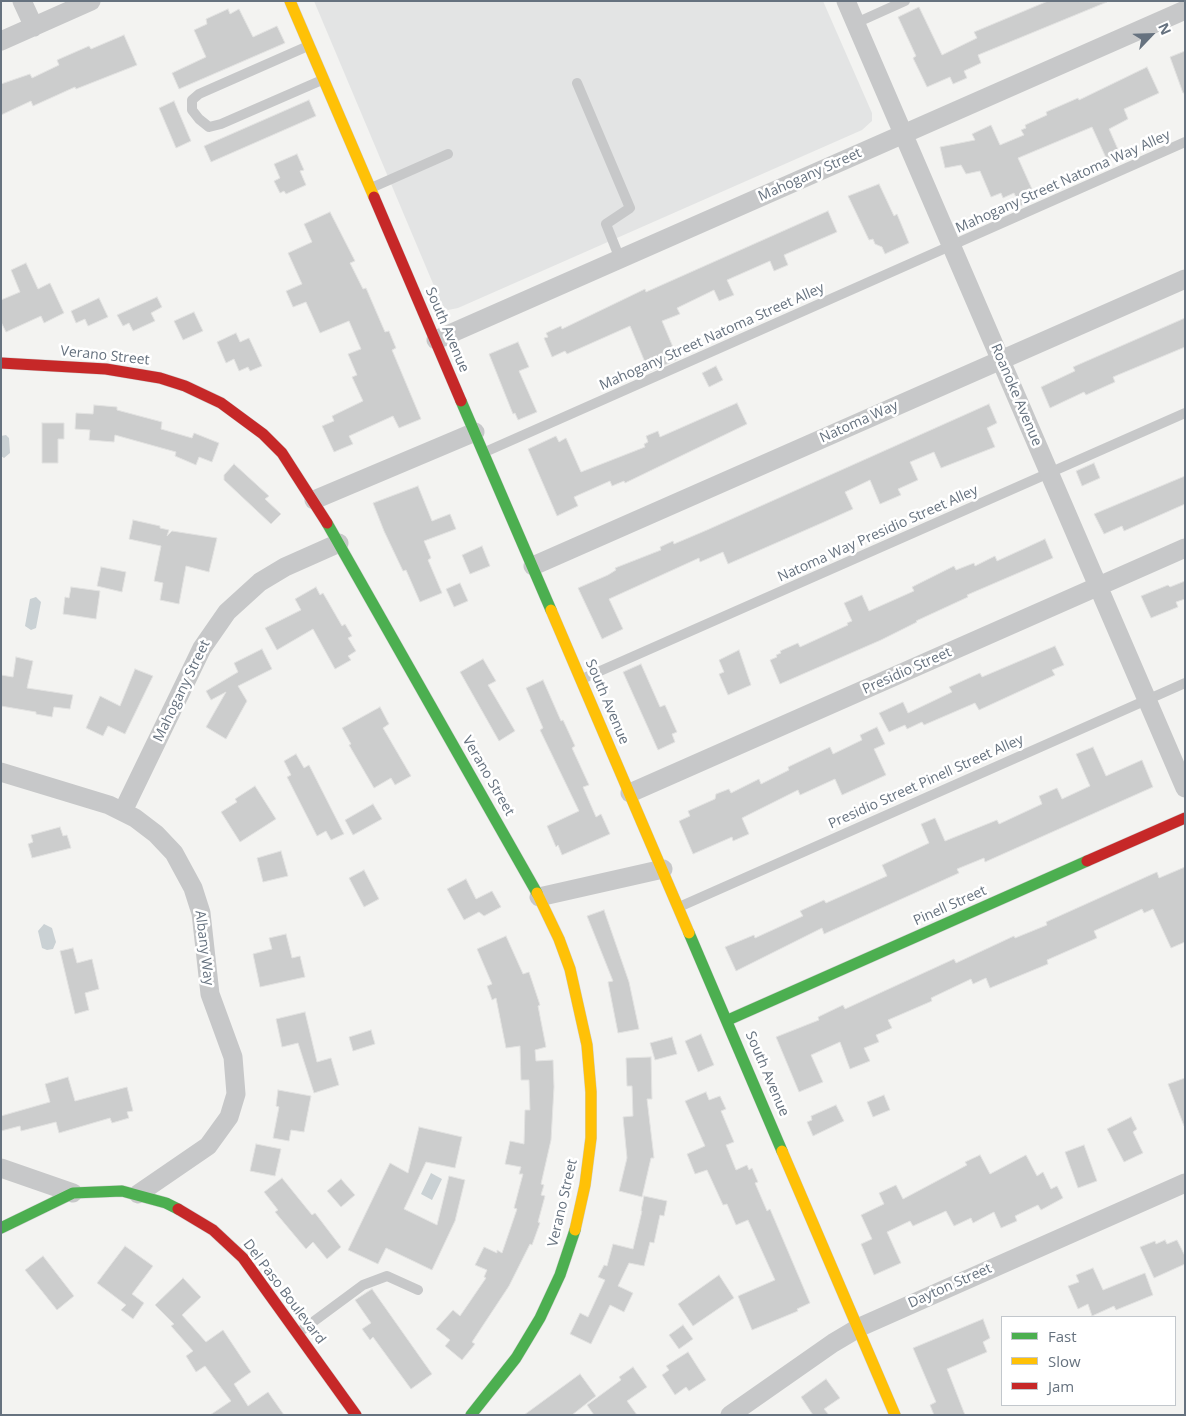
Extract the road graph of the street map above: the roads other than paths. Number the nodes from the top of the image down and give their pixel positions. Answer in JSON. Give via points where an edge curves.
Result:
{"nodes":[{"id":1,"x":22,"y":1,"type":"edge"},
{"id":2,"x":91,"y":1,"type":"edge"},
{"id":3,"x":290,"y":1,"type":"edge"},
{"id":4,"x":846,"y":1,"type":"edge"},
{"id":5,"x":905,"y":1,"type":"edge"},
{"id":6,"x":1185,"y":10,"type":"edge"},
{"id":7,"x":856,"y":23,"type":"junction"},
{"id":8,"x":34,"y":26,"type":"junction"},
{"id":9,"x":1,"y":41,"type":"edge"},
{"id":10,"x":309,"y":46,"type":"junction"},
{"id":11,"x":323,"y":79,"type":"junction"},
{"id":12,"x":577,"y":83,"type":"dead end"},
{"id":13,"x":904,"y":134,"type":"junction"},
{"id":14,"x":1185,"y":142,"type":"edge"},
{"id":15,"x":448,"y":154,"type":"dead end"},
{"id":16,"x":370,"y":188,"type":"junction"},
{"id":17,"x":952,"y":246,"type":"junction"},
{"id":18,"x":620,"y":259,"type":"junction"},
{"id":19,"x":1185,"y":279,"type":"edge"},
{"id":20,"x":436,"y":340,"type":"junction"},
{"id":21,"x":1000,"y":360,"type":"junction"},
{"id":22,"x":1,"y":363,"type":"edge"},
{"id":23,"x":1185,"y":413,"type":"edge"},
{"id":24,"x":475,"y":432,"type":"junction"},
{"id":25,"x":484,"y":452,"type":"junction"},
{"id":26,"x":1049,"y":473,"type":"junction"},
{"id":27,"x":314,"y":500,"type":"junction"},
{"id":28,"x":339,"y":544,"type":"junction"},
{"id":29,"x":1185,"y":548,"type":"edge"},
{"id":30,"x":533,"y":566,"type":"junction"},
{"id":31,"x":1098,"y":586,"type":"junction"},
{"id":32,"x":581,"y":679,"type":"junction"},
{"id":33,"x":1185,"y":683,"type":"edge"},
{"id":34,"x":1147,"y":700,"type":"junction"},
{"id":35,"x":1,"y":772,"type":"edge"},
{"id":36,"x":1185,"y":788,"type":"edge"},
{"id":37,"x":630,"y":793,"type":"junction"},
{"id":38,"x":123,"y":811,"type":"junction"},
{"id":39,"x":1185,"y":818,"type":"edge"},
{"id":40,"x":663,"y":869,"type":"junction"},
{"id":41,"x":539,"y":898,"type":"junction"},
{"id":42,"x":679,"y":907,"type":"junction"},
{"id":43,"x":728,"y":1020,"type":"junction"},
{"id":44,"x":1,"y":1168,"type":"edge"},
{"id":45,"x":1185,"y":1183,"type":"edge"},
{"id":46,"x":73,"y":1193,"type":"junction"},
{"id":47,"x":138,"y":1194,"type":"junction"},
{"id":48,"x":1,"y":1228,"type":"edge"},
{"id":49,"x":418,"y":1290,"type":"dead end"},
{"id":50,"x":860,"y":1328,"type":"junction"},
{"id":51,"x":297,"y":1334,"type":"junction"},
{"id":52,"x":356,"y":1415,"type":"edge"},
{"id":53,"x":471,"y":1415,"type":"edge"},
{"id":54,"x":730,"y":1415,"type":"edge"},
{"id":55,"x":896,"y":1415,"type":"edge"}],
"edges":[{"from":1,"to":8,"type":"street"},
{"from":2,"to":8,"type":"street"},
{"from":3,"to":10,"type":"street","name":"South Avenue"},
{"from":4,"to":7,"type":"street","name":"Roanoke Avenue"},
{"from":5,"to":7,"type":"lane"},
{"from":6,"to":13,"type":"street","name":"Mahogany Street"},
{"from":7,"to":13,"type":"street","name":"Roanoke Avenue"},
{"from":8,"to":9,"type":"street"},
{"from":10,"to":11,"type":"street","name":"South Avenue"},
{"from":10,"to":11,"type":"lane","via":[[199,94],[192,100],[192,110],[198,120],[209,127]]},
{"from":11,"to":16,"type":"street","name":"South Avenue"},
{"from":12,"to":18,"type":"lane","via":[[630,208],[606,224]]},
{"from":13,"to":17,"type":"street","name":"Roanoke Avenue"},
{"from":13,"to":18,"type":"street","name":"Mahogany Street"},
{"from":14,"to":17,"type":"lane","name":"Mahogany Street Natoma Way Alley"},
{"from":15,"to":16,"type":"lane"},
{"from":16,"to":20,"type":"street","name":"South Avenue"},
{"from":17,"to":21,"type":"street","name":"Roanoke Avenue"},
{"from":17,"to":25,"type":"lane","name":"Mahogany Street Natoma Street Alley"},
{"from":18,"to":20,"type":"street","name":"Mahogany Street"},
{"from":19,"to":21,"type":"street","name":"Natoma Way"},
{"from":20,"to":24,"type":"street","name":"South Avenue"},
{"from":21,"to":26,"type":"street","name":"Roanoke Avenue"},
{"from":21,"to":30,"type":"street","name":"Natoma Way"},
{"from":22,"to":27,"type":"street","name":"Verano Street","via":[[134,372],[185,386],[220,403],[263,434],[298,474]]},
{"from":23,"to":26,"type":"lane","name":"Natoma Way Presidio Street Alley"},
{"from":24,"to":25,"type":"street","name":"South Avenue"},
{"from":24,"to":27,"type":"street"},
{"from":25,"to":30,"type":"street","name":"South Avenue"},
{"from":26,"to":31,"type":"street","name":"Roanoke Avenue"},
{"from":26,"to":32,"type":"lane","name":"Natoma Way Presidio Street Alley"},
{"from":27,"to":28,"type":"street","name":"Verano Street"},
{"from":28,"to":38,"type":"street","name":"Mahogany Street","via":[[276,572],[227,612],[202,648]]},
{"from":28,"to":41,"type":"street","name":"Verano Street"},
{"from":29,"to":31,"type":"street","name":"Presidio Street"},
{"from":30,"to":32,"type":"street","name":"South Avenue"},
{"from":31,"to":34,"type":"street","name":"Roanoke Avenue"},
{"from":31,"to":37,"type":"street","name":"Presidio Street"},
{"from":32,"to":37,"type":"street","name":"South Avenue"},
{"from":33,"to":34,"type":"lane","name":"Presidio Street Pinell Street Alley"},
{"from":34,"to":36,"type":"street","name":"Roanoke Avenue"},
{"from":34,"to":42,"type":"lane","name":"Presidio Street Pinell Street Alley"},
{"from":35,"to":38,"type":"street","name":"Albany Way"},
{"from":37,"to":40,"type":"street","name":"South Avenue"},
{"from":38,"to":47,"type":"street","name":"Albany Way","via":[[156,834],[168,847],[194,888],[202,913],[210,994],[233,1058],[237,1082],[234,1106],[216,1137],[208,1146]]},
{"from":39,"to":43,"type":"street","name":"Pinell Street"},
{"from":40,"to":41,"type":"street"},
{"from":40,"to":42,"type":"street","name":"South Avenue"},
{"from":41,"to":53,"type":"street","name":"Verano Street","via":[[570,969],[587,1045],[592,1092],[585,1185],[560,1275],[540,1318],[516,1358]]},
{"from":42,"to":43,"type":"street","name":"South Avenue"},
{"from":43,"to":50,"type":"street","name":"South Avenue"},
{"from":44,"to":46,"type":"street"},
{"from":45,"to":50,"type":"street","name":"Dayton Street"},
{"from":46,"to":47,"type":"street","name":"Del Paso Boulevard","via":[[122,1191]]},
{"from":46,"to":48,"type":"street","name":"Del Paso Boulevard"},
{"from":47,"to":51,"type":"street","name":"Del Paso Boulevard","via":[[190,1215],[227,1242],[243,1258]]},
{"from":49,"to":51,"type":"lane","via":[[387,1276],[363,1285]]},
{"from":50,"to":54,"type":"street","name":"Dayton Street","via":[[833,1343]]},
{"from":50,"to":55,"type":"street","name":"South Avenue"},
{"from":51,"to":52,"type":"street","name":"Del Paso Boulevard"}]}
